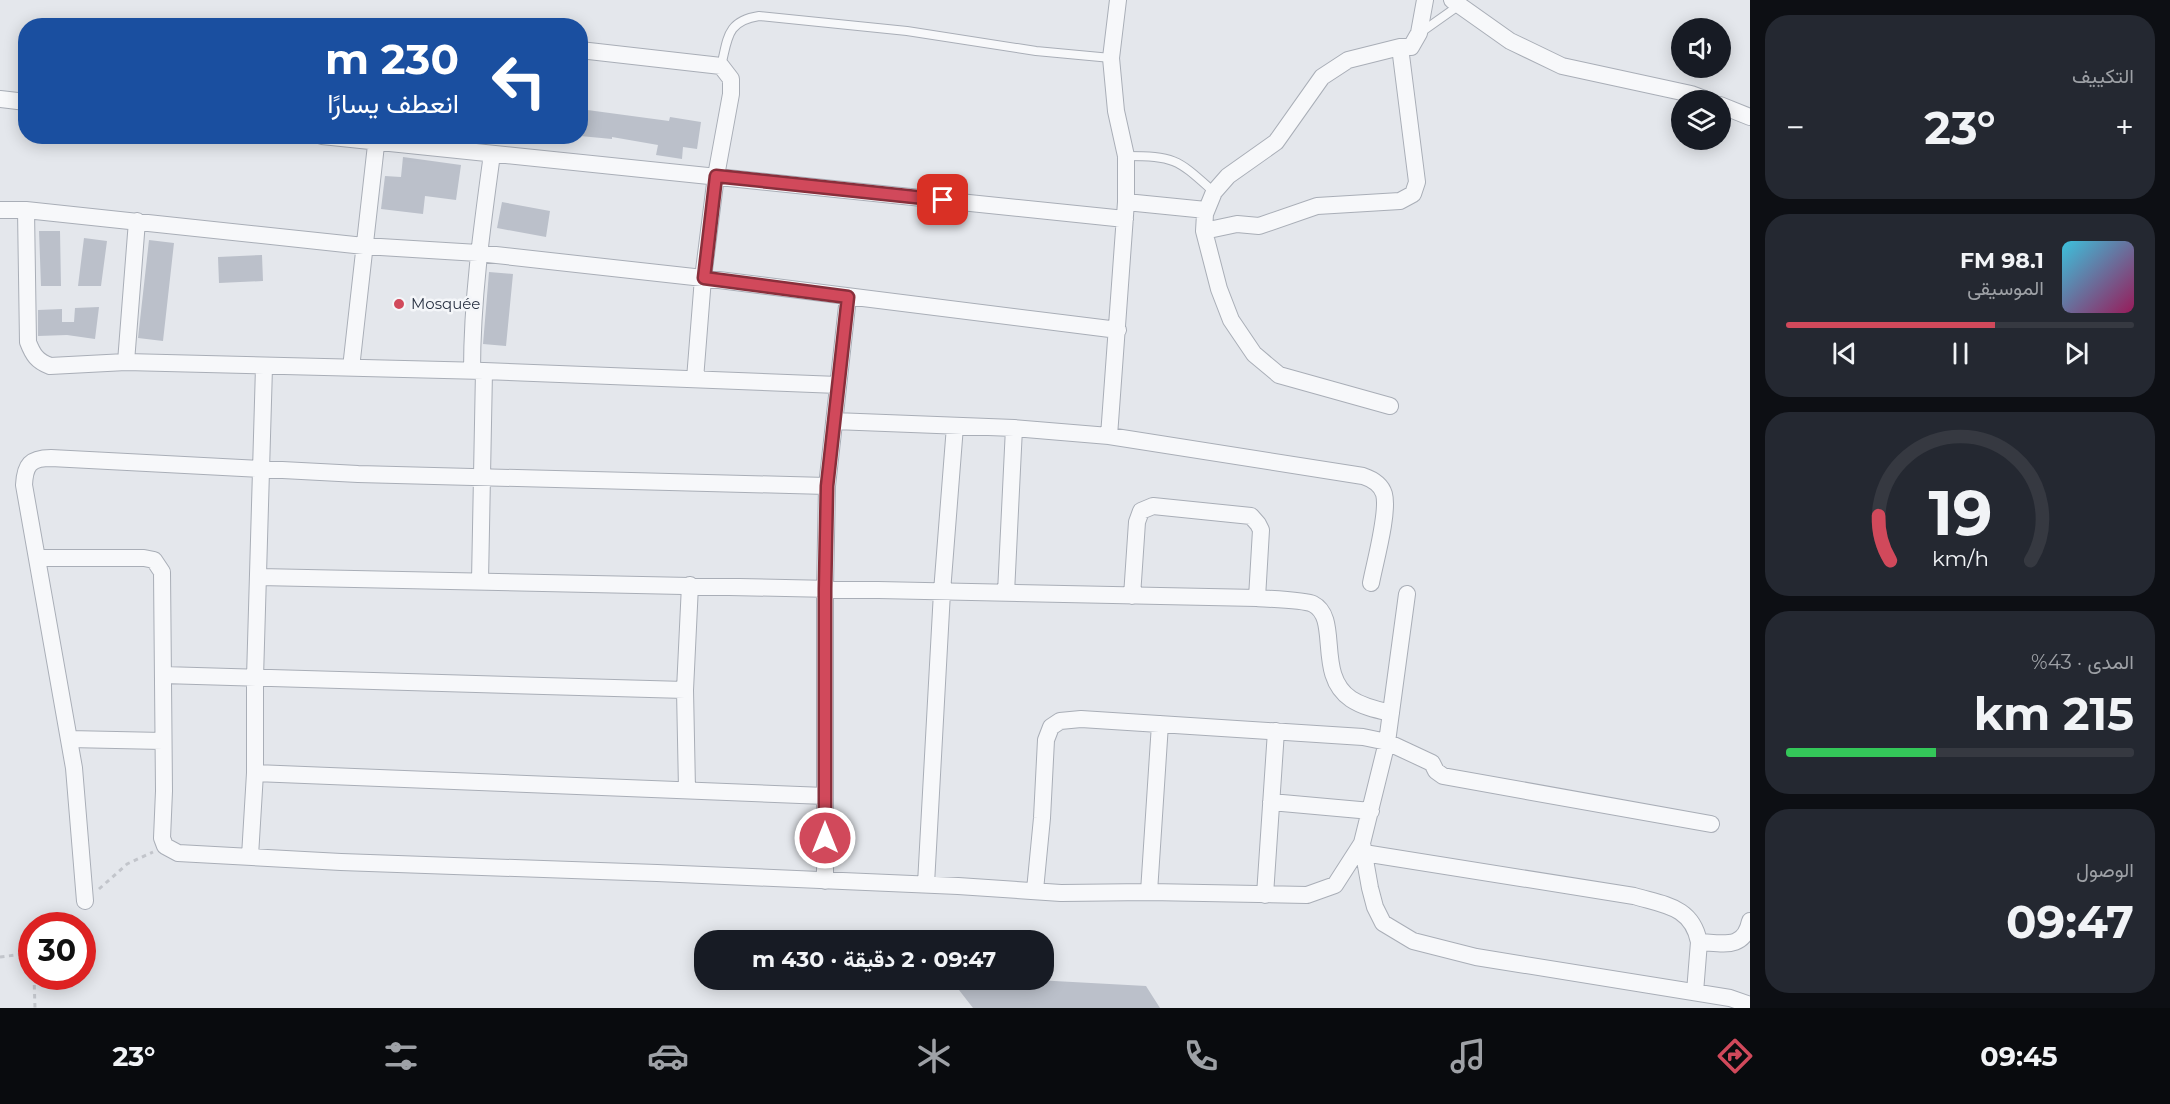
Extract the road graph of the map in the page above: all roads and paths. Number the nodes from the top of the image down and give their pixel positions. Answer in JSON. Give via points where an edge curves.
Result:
{"nodes":[{"id":1,"x":1118,"y":0,"type":"edge"},
{"id":2,"x":1425,"y":0,"type":"edge"},
{"id":3,"x":1459,"y":2,"type":"edge"},
{"id":4,"x":1419,"y":33,"type":"junction"},
{"id":5,"x":1400,"y":47,"type":"junction"},
{"id":6,"x":588,"y":51,"type":"edge"},
{"id":7,"x":1111,"y":58,"type":"junction"},
{"id":8,"x":721,"y":66,"type":"junction"},
{"id":9,"x":1673,"y":90,"type":"edge"},
{"id":10,"x":0,"y":99,"type":"edge"},
{"id":11,"x":18,"y":101,"type":"edge"},
{"id":12,"x":1731,"y":109,"type":"edge"},
{"id":13,"x":1750,"y":117,"type":"edge"},
{"id":14,"x":377,"y":144,"type":"edge"},
{"id":15,"x":410,"y":144,"type":"edge"},
{"id":16,"x":492,"y":154,"type":"junction"},
{"id":17,"x":1126,"y":156,"type":"junction"},
{"id":18,"x":716,"y":176,"type":"junction"},
{"id":19,"x":1214,"y":192,"type":"junction"},
{"id":20,"x":0,"y":210,"type":"edge"},
{"id":21,"x":26,"y":210,"type":"junction"},
{"id":22,"x":1206,"y":210,"type":"junction"},
{"id":23,"x":1126,"y":211,"type":"junction"},
{"id":24,"x":137,"y":221,"type":"junction"},
{"id":25,"x":1204,"y":231,"type":"junction"},
{"id":26,"x":364,"y":246,"type":"junction"},
{"id":27,"x":478,"y":253,"type":"junction"},
{"id":28,"x":704,"y":278,"type":"junction"},
{"id":29,"x":848,"y":297,"type":"junction"},
{"id":30,"x":1118,"y":330,"type":"junction"},
{"id":31,"x":126,"y":362,"type":"junction"},
{"id":32,"x":264,"y":367,"type":"junction"},
{"id":33,"x":351,"y":368,"type":"junction"},
{"id":34,"x":478,"y":371,"type":"junction"},
{"id":35,"x":694,"y":379,"type":"junction"},
{"id":36,"x":838,"y":385,"type":"junction"},
{"id":37,"x":1390,"y":406,"type":"dead end"},
{"id":38,"x":834,"y":421,"type":"junction"},
{"id":39,"x":956,"y":426,"type":"junction"},
{"id":40,"x":1014,"y":428,"type":"junction"},
{"id":41,"x":1108,"y":436,"type":"junction"},
{"id":42,"x":261,"y":469,"type":"junction"},
{"id":43,"x":482,"y":477,"type":"junction"},
{"id":44,"x":827,"y":486,"type":"junction"},
{"id":45,"x":37,"y":558,"type":"junction"},
{"id":46,"x":259,"y":577,"type":"junction"},
{"id":47,"x":480,"y":581,"type":"junction"},
{"id":48,"x":1371,"y":583,"type":"dead end"},
{"id":49,"x":690,"y":585,"type":"junction"},
{"id":50,"x":825,"y":589,"type":"junction"},
{"id":51,"x":942,"y":592,"type":"junction"},
{"id":52,"x":1006,"y":593,"type":"junction"},
{"id":53,"x":1407,"y":594,"type":"dead end"},
{"id":54,"x":1132,"y":596,"type":"junction"},
{"id":55,"x":1257,"y":598,"type":"junction"},
{"id":56,"x":163,"y":675,"type":"junction"},
{"id":57,"x":255,"y":678,"type":"junction"},
{"id":58,"x":685,"y":690,"type":"junction"},
{"id":59,"x":1391,"y":713,"type":"junction"},
{"id":60,"x":1160,"y":724,"type":"junction"},
{"id":61,"x":1276,"y":731,"type":"junction"},
{"id":62,"x":69,"y":739,"type":"junction"},
{"id":63,"x":163,"y":741,"type":"junction"},
{"id":64,"x":1388,"y":742,"type":"junction"},
{"id":65,"x":255,"y":772,"type":"junction"},
{"id":66,"x":687,"y":789,"type":"junction"},
{"id":67,"x":825,"y":796,"type":"junction"},
{"id":68,"x":1271,"y":802,"type":"junction"},
{"id":69,"x":1371,"y":811,"type":"junction"},
{"id":70,"x":1712,"y":824,"type":"dead end"},
{"id":71,"x":165,"y":846,"type":"junction"},
{"id":72,"x":1363,"y":848,"type":"junction"},
{"id":73,"x":250,"y":856,"type":"junction"},
{"id":74,"x":825,"y":881,"type":"junction"},
{"id":75,"x":926,"y":884,"type":"junction"},
{"id":76,"x":1035,"y":890,"type":"junction"},
{"id":77,"x":1149,"y":892,"type":"junction"},
{"id":78,"x":1265,"y":894,"type":"junction"},
{"id":79,"x":85,"y":901,"type":"junction"},
{"id":80,"x":76,"y":912,"type":"edge"},
{"id":81,"x":1750,"y":921,"type":"edge"},
{"id":82,"x":1699,"y":942,"type":"junction"},
{"id":83,"x":18,"y":955,"type":"edge"},
{"id":84,"x":0,"y":957,"type":"edge"},
{"id":85,"x":34,"y":990,"type":"edge"},
{"id":86,"x":1695,"y":992,"type":"junction"},
{"id":87,"x":1750,"y":1005,"type":"edge"},
{"id":88,"x":35,"y":1008,"type":"edge"}],
"edges":[{"from":1,"to":7,"type":"street"},
{"from":2,"to":4,"type":"street"},
{"from":3,"to":4,"type":"lane"},
{"from":3,"to":9,"type":"street","via":[[1509,40],[1562,66]]},
{"from":4,"to":5,"type":"street","via":[[1411,47]]},
{"from":5,"to":19,"type":"street","via":[[1348,60],[1322,77],[1276,142],[1227,176]]},
{"from":5,"to":25,"type":"street","via":[[1417,182],[1413,194],[1400,201],[1317,206],[1259,226],[1237,224]]},
{"from":6,"to":8,"type":"street"},
{"from":7,"to":8,"type":"lane","via":[[759,16],[736,24],[729,33]]},
{"from":7,"to":17,"type":"street","via":[[1116,111]]},
{"from":8,"to":18,"type":"street","via":[[731,79]]},
{"from":10,"to":11,"type":"street"},
{"from":12,"to":13,"type":"street"},
{"from":14,"to":26,"type":"street"},
{"from":15,"to":16,"type":"street"},
{"from":16,"to":18,"type":"street"},
{"from":16,"to":27,"type":"street"},
{"from":17,"to":19,"type":"lane","via":[[1157,156],[1174,161]]},
{"from":17,"to":23,"type":"street"},
{"from":18,"to":23,"type":"street"},
{"from":18,"to":28,"type":"street"},
{"from":19,"to":22,"type":"street"},
{"from":20,"to":21,"type":"street"},
{"from":21,"to":24,"type":"street"},
{"from":21,"to":31,"type":"street","via":[[26,332],[32,352],[50,366]]},
{"from":22,"to":23,"type":"street"},
{"from":22,"to":25,"type":"street"},
{"from":23,"to":30,"type":"street"},
{"from":24,"to":26,"type":"street"},
{"from":24,"to":31,"type":"street"},
{"from":25,"to":37,"type":"street","via":[[1231,320],[1254,354],[1279,375]]},
{"from":26,"to":27,"type":"street"},
{"from":26,"to":33,"type":"street"},
{"from":27,"to":28,"type":"street"},
{"from":27,"to":34,"type":"street","via":[[472,322]]},
{"from":28,"to":29,"type":"street"},
{"from":28,"to":35,"type":"street"},
{"from":29,"to":30,"type":"street"},
{"from":29,"to":36,"type":"street"},
{"from":30,"to":41,"type":"street"},
{"from":31,"to":32,"type":"street"},
{"from":32,"to":33,"type":"street"},
{"from":32,"to":42,"type":"street"},
{"from":33,"to":34,"type":"street"},
{"from":34,"to":35,"type":"street"},
{"from":34,"to":43,"type":"street"},
{"from":35,"to":36,"type":"street"},
{"from":36,"to":38,"type":"street"},
{"from":38,"to":39,"type":"street"},
{"from":38,"to":44,"type":"street"},
{"from":39,"to":40,"type":"street"},
{"from":39,"to":51,"type":"street"},
{"from":40,"to":41,"type":"street"},
{"from":40,"to":52,"type":"street"},
{"from":41,"to":48,"type":"street","via":[[1370,478],[1381,487],[1385,506]]},
{"from":42,"to":43,"type":"street"},
{"from":42,"to":45,"type":"street","via":[[41,458],[30,463],[24,485]]},
{"from":42,"to":46,"type":"street"},
{"from":43,"to":44,"type":"street"},
{"from":43,"to":47,"type":"street"},
{"from":44,"to":50,"type":"street"},
{"from":45,"to":56,"type":"street","via":[[154,560],[162,572]]},
{"from":45,"to":62,"type":"street"},
{"from":46,"to":47,"type":"street"},
{"from":46,"to":57,"type":"street"},
{"from":47,"to":49,"type":"street"},
{"from":49,"to":50,"type":"street"},
{"from":49,"to":58,"type":"street"},
{"from":50,"to":51,"type":"street"},
{"from":50,"to":67,"type":"street"},
{"from":51,"to":52,"type":"street"},
{"from":51,"to":75,"type":"street"},
{"from":52,"to":54,"type":"street"},
{"from":53,"to":59,"type":"street"},
{"from":54,"to":55,"type":"street"},
{"from":54,"to":55,"type":"street","via":[[1137,522],[1141,511],[1153,506],[1251,516],[1261,530]]},
{"from":55,"to":59,"type":"street","via":[[1313,603],[1327,621],[1330,668],[1337,686],[1352,700]]},
{"from":56,"to":57,"type":"street"},
{"from":56,"to":63,"type":"street"},
{"from":57,"to":58,"type":"street"},
{"from":57,"to":65,"type":"street"},
{"from":58,"to":66,"type":"street"},
{"from":59,"to":64,"type":"street"},
{"from":60,"to":61,"type":"street"},
{"from":60,"to":76,"type":"street","via":[[1081,719],[1060,721],[1051,727],[1046,740]]},
{"from":60,"to":77,"type":"street"},
{"from":61,"to":64,"type":"street"},
{"from":61,"to":68,"type":"street"},
{"from":62,"to":63,"type":"street"},
{"from":62,"to":79,"type":"street"},
{"from":63,"to":71,"type":"street"},
{"from":64,"to":69,"type":"street"},
{"from":64,"to":70,"type":"street","via":[[1432,763],[1443,776]]},
{"from":65,"to":66,"type":"street"},
{"from":65,"to":73,"type":"street"},
{"from":66,"to":67,"type":"street"},
{"from":67,"to":74,"type":"street"},
{"from":68,"to":69,"type":"street"},
{"from":68,"to":78,"type":"street"},
{"from":69,"to":72,"type":"street"},
{"from":71,"to":73,"type":"street","via":[[186,855]]},
{"from":71,"to":79,"type":"path","via":[[127,864]]},
{"from":72,"to":78,"type":"street","via":[[1335,885],[1307,895]]},
{"from":72,"to":82,"type":"street","via":[[1634,896],[1686,915],[1696,928]]},
{"from":72,"to":86,"type":"street","via":[[1375,907],[1383,923],[1413,941],[1476,957]]},
{"from":73,"to":74,"type":"street"},
{"from":74,"to":75,"type":"street"},
{"from":75,"to":76,"type":"street"},
{"from":76,"to":77,"type":"street"},
{"from":77,"to":78,"type":"street"},
{"from":79,"to":80,"type":"path"},
{"from":81,"to":82,"type":"street","via":[[1741,940]]},
{"from":82,"to":86,"type":"street"},
{"from":83,"to":84,"type":"path"},
{"from":85,"to":88,"type":"path"},
{"from":86,"to":87,"type":"street"}]}
